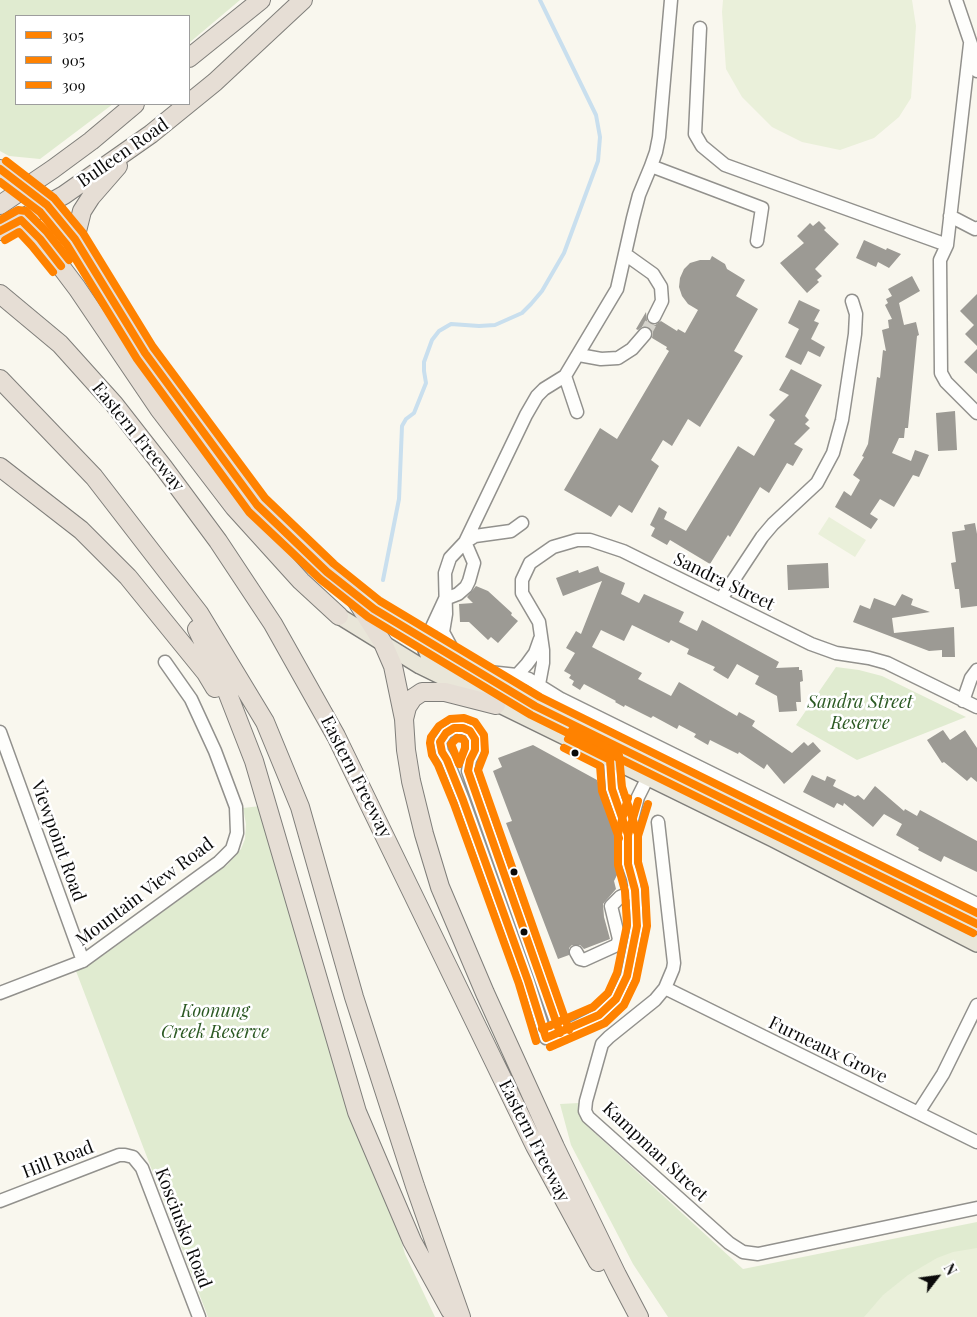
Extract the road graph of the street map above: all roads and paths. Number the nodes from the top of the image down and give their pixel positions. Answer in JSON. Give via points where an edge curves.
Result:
{"nodes":[{"id":1,"x":261,"y":0,"type":"edge"},
{"id":2,"x":303,"y":0,"type":"edge"},
{"id":3,"x":672,"y":0,"type":"edge"},
{"id":4,"x":956,"y":0,"type":"edge"},
{"id":5,"x":700,"y":28,"type":"dead end"},
{"id":6,"x":970,"y":44,"type":"junction"},
{"id":7,"x":190,"y":57,"type":"edge"},
{"id":8,"x":977,"y":71,"type":"edge"},
{"id":9,"x":190,"y":103,"type":"edge"},
{"id":10,"x":134,"y":105,"type":"edge"},
{"id":11,"x":188,"y":105,"type":"edge"},
{"id":12,"x":134,"y":147,"type":"junction"},
{"id":13,"x":650,"y":166,"type":"junction"},
{"id":14,"x":0,"y":169,"type":"edge"},
{"id":15,"x":26,"y":188,"type":"junction"},
{"id":16,"x":0,"y":205,"type":"edge"},
{"id":17,"x":47,"y":205,"type":"junction"},
{"id":18,"x":950,"y":216,"type":"junction"},
{"id":19,"x":21,"y":220,"type":"junction"},
{"id":20,"x":977,"y":228,"type":"edge"},
{"id":21,"x":0,"y":232,"type":"edge"},
{"id":22,"x":74,"y":239,"type":"junction"},
{"id":23,"x":757,"y":241,"type":"dead end"},
{"id":24,"x":946,"y":245,"type":"junction"},
{"id":25,"x":625,"y":254,"type":"junction"},
{"id":26,"x":0,"y":294,"type":"edge"},
{"id":27,"x":852,"y":300,"type":"dead end"},
{"id":28,"x":654,"y":317,"type":"tunnel mouth"},
{"id":29,"x":645,"y":334,"type":"tunnel mouth"},
{"id":30,"x":579,"y":355,"type":"junction"},
{"id":31,"x":565,"y":376,"type":"junction"},
{"id":32,"x":0,"y":379,"type":"edge"},
{"id":33,"x":577,"y":412,"type":"dead end"},
{"id":34,"x":977,"y":413,"type":"edge"},
{"id":35,"x":0,"y":468,"type":"edge"},
{"id":36,"x":94,"y":477,"type":"junction"},
{"id":37,"x":522,"y":522,"type":"dead end"},
{"id":38,"x":465,"y":542,"type":"junction"},
{"id":39,"x":352,"y":592,"type":"junction"},
{"id":40,"x":445,"y":599,"type":"junction"},
{"id":41,"x":720,"y":599,"type":"junction"},
{"id":42,"x":340,"y":616,"type":"joint"},
{"id":43,"x":541,"y":636,"type":"junction"},
{"id":44,"x":426,"y":640,"type":"junction"},
{"id":45,"x":383,"y":643,"type":"junction"},
{"id":46,"x":456,"y":658,"type":"junction"},
{"id":47,"x":166,"y":662,"type":"dead end"},
{"id":48,"x":977,"y":670,"type":"edge"},
{"id":49,"x":476,"y":671,"type":"junction"},
{"id":50,"x":517,"y":675,"type":"junction"},
{"id":51,"x":539,"y":684,"type":"junction"},
{"id":52,"x":963,"y":701,"type":"junction"},
{"id":53,"x":496,"y":705,"type":"junction"},
{"id":54,"x":535,"y":706,"type":"junction"},
{"id":55,"x":977,"y":707,"type":"edge"},
{"id":56,"x":404,"y":719,"type":"junction"},
{"id":57,"x":0,"y":732,"type":"edge"},
{"id":58,"x":610,"y":760,"type":"junction"},
{"id":59,"x":254,"y":761,"type":"junction"},
{"id":60,"x":650,"y":772,"type":"junction"},
{"id":61,"x":658,"y":822,"type":"dead end"},
{"id":62,"x":628,"y":835,"type":"junction"},
{"id":63,"x":635,"y":890,"type":"junction"},
{"id":64,"x":977,"y":904,"type":"edge"},
{"id":65,"x":977,"y":924,"type":"edge"},
{"id":66,"x":977,"y":944,"type":"edge"},
{"id":67,"x":576,"y":952,"type":"dead end"},
{"id":68,"x":82,"y":961,"type":"junction"},
{"id":69,"x":665,"y":988,"type":"junction"},
{"id":70,"x":0,"y":993,"type":"edge"},
{"id":71,"x":977,"y":1005,"type":"edge"},
{"id":72,"x":560,"y":1033,"type":"junction"},
{"id":73,"x":922,"y":1116,"type":"junction"},
{"id":74,"x":977,"y":1142,"type":"edge"},
{"id":75,"x":129,"y":1155,"type":"joint"},
{"id":76,"x":0,"y":1201,"type":"edge"},
{"id":77,"x":977,"y":1208,"type":"edge"},
{"id":78,"x":199,"y":1317,"type":"edge"},
{"id":79,"x":454,"y":1317,"type":"edge"},
{"id":80,"x":461,"y":1317,"type":"edge"},
{"id":81,"x":628,"y":1317,"type":"edge"},
{"id":82,"x":639,"y":1317,"type":"edge"}],
"edges":[{"from":1,"to":7,"type":"highway"},
{"from":2,"to":9,"type":"highway","name":"Bulleen Road"},
{"from":3,"to":13,"type":"street","via":[[659,137]]},
{"from":4,"to":6,"type":"street"},
{"from":5,"to":24,"type":"street","via":[[695,134],[702,146],[725,165]]},
{"from":6,"to":8,"type":"street"},
{"from":6,"to":18,"type":"street"},
{"from":10,"to":15,"type":"highway","name":"Bulleen Road"},
{"from":11,"to":12,"type":"highway","name":"Bulleen Road"},
{"from":12,"to":17,"type":"highway","name":"Bulleen Road"},
{"from":12,"to":22,"type":"highway","via":[[82,211]]},
{"from":13,"to":23,"type":"street","via":[[762,208]]},
{"from":13,"to":25,"type":"street","via":[[639,195]]},
{"from":14,"to":15,"type":"highway"},
{"from":15,"to":16,"type":"highway","name":"Bulleen Road"},
{"from":15,"to":17,"type":"highway"},
{"from":17,"to":19,"type":"highway","name":"Bulleen Road"},
{"from":17,"to":22,"type":"highway"},
{"from":18,"to":20,"type":"street"},
{"from":18,"to":24,"type":"street"},
{"from":19,"to":21,"type":"highway","name":"Bulleen Road"},
{"from":19,"to":42,"type":"highway","via":[[72,280],[159,409],[234,507],[301,581]]},
{"from":22,"to":39,"type":"highway","via":[[145,353],[257,505]]},
{"from":24,"to":34,"type":"street","via":[[940,260],[941,373]]},
{"from":25,"to":28,"type":"street","via":[[653,274],[661,287],[662,301]]},
{"from":25,"to":30,"type":"street","via":[[614,297]]},
{"from":26,"to":81,"type":"highway","name":"Eastern Freeway","via":[[60,344],[114,404],[213,533],[274,624],[336,736],[535,1146]]},
{"from":27,"to":41,"type":"street","via":[[856,314],[855,334],[842,420],[833,453],[816,483],[762,537]]},
{"from":29,"to":30,"type":"street","via":[[632,350],[618,358]]},
{"from":30,"to":31,"type":"street"},
{"from":31,"to":33,"type":"street"},
{"from":31,"to":38,"type":"street","via":[[550,383],[537,396]]},
{"from":32,"to":36,"type":"highway"},
{"from":35,"to":59,"type":"highway","via":[[81,530],[128,577],[206,673],[246,739]]},
{"from":36,"to":59,"type":"highway","via":[[154,558],[191,618],[226,689]]},
{"from":36,"to":80,"type":"highway","via":[[199,613],[265,722],[300,807],[354,997]]},
{"from":37,"to":38,"type":"street","via":[[512,531],[475,536]]},
{"from":38,"to":40,"type":"street","via":[[446,567]]},
{"from":38,"to":40,"type":"street","via":[[474,563],[472,575],[466,587]]},
{"from":39,"to":44,"type":"main road"},
{"from":39,"to":45,"type":"highway"},
{"from":40,"to":44,"type":"street"},
{"from":40,"to":46,"type":"street","via":[[443,632]]},
{"from":41,"to":43,"type":"street","name":"Sandra Street","via":[[607,544],[590,540],[567,542],[553,547],[530,563],[522,580],[522,593],[536,616]]},
{"from":41,"to":52,"type":"street","name":"Sandra Street","via":[[811,644],[836,653],[878,660]]},
{"from":42,"to":45,"type":"main road"},
{"from":43,"to":50,"type":"street","via":[[535,653]]},
{"from":43,"to":51,"type":"street","name":"Sandra Street","via":[[543,663]]},
{"from":44,"to":46,"type":"main road"},
{"from":44,"to":53,"type":"main road","via":[[426,650],[435,661]]},
{"from":45,"to":53,"type":"main road"},
{"from":45,"to":56,"type":"highway","via":[[392,666]]},
{"from":46,"to":49,"type":"main road"},
{"from":47,"to":68,"type":"street","name":"Mountain View Road","via":[[191,699],[215,751],[236,807],[238,833],[232,848],[220,862]]},
{"from":48,"to":52,"type":"street"},
{"from":49,"to":50,"type":"street"},
{"from":49,"to":54,"type":"main road"},
{"from":50,"to":51,"type":"street"},
{"from":51,"to":54,"type":"street","name":"Sandra Street"},
{"from":51,"to":64,"type":"street","via":[[561,699]]},
{"from":52,"to":55,"type":"street","name":"Sandra Street"},
{"from":53,"to":56,"type":"highway","via":[[445,692],[422,692],[413,698]]},
{"from":53,"to":58,"type":"main road"},
{"from":54,"to":60,"type":"main road"},
{"from":56,"to":82,"type":"highway","via":[[412,781],[440,887],[555,1147]]},
{"from":57,"to":68,"type":"street","name":"Viewpoint Road"},
{"from":58,"to":60,"type":"main road"},
{"from":58,"to":62,"type":"street","via":[[612,788]]},
{"from":59,"to":79,"type":"highway","via":[[357,1112],[412,1241]]},
{"from":60,"to":62,"type":"street","via":[[638,797]]},
{"from":60,"to":65,"type":"main road"},
{"from":60,"to":66,"type":"main road","via":[[772,839]]},
{"from":61,"to":69,"type":"street","name":"Kampman Street","via":[[674,964]]},
{"from":62,"to":63,"type":"street","via":[[628,864]]},
{"from":63,"to":67,"type":"street","via":[[611,906],[619,940],[617,945],[584,960]]},
{"from":63,"to":72,"type":"street","via":[[637,926],[634,949],[616,1000],[599,1015]]},
{"from":68,"to":70,"type":"street","name":"Mountain View Road"},
{"from":69,"to":73,"type":"street","name":"Furneaux Grove"},
{"from":69,"to":77,"type":"street","name":"Kampman Street","via":[[602,1044],[585,1111],[593,1123],[734,1248],[758,1254]]},
{"from":71,"to":73,"type":"street"},
{"from":72,"to":72,"type":"street","via":[[468,771],[475,739],[463,728],[454,728],[440,742],[442,752],[466,809],[546,1038]]},
{"from":73,"to":74,"type":"street","name":"Furneaux Grove"},
{"from":75,"to":76,"type":"street","name":"Hill Road","via":[[119,1155]]},
{"from":75,"to":78,"type":"street","name":"Kosciusko Road","via":[[142,1168]]}]}
